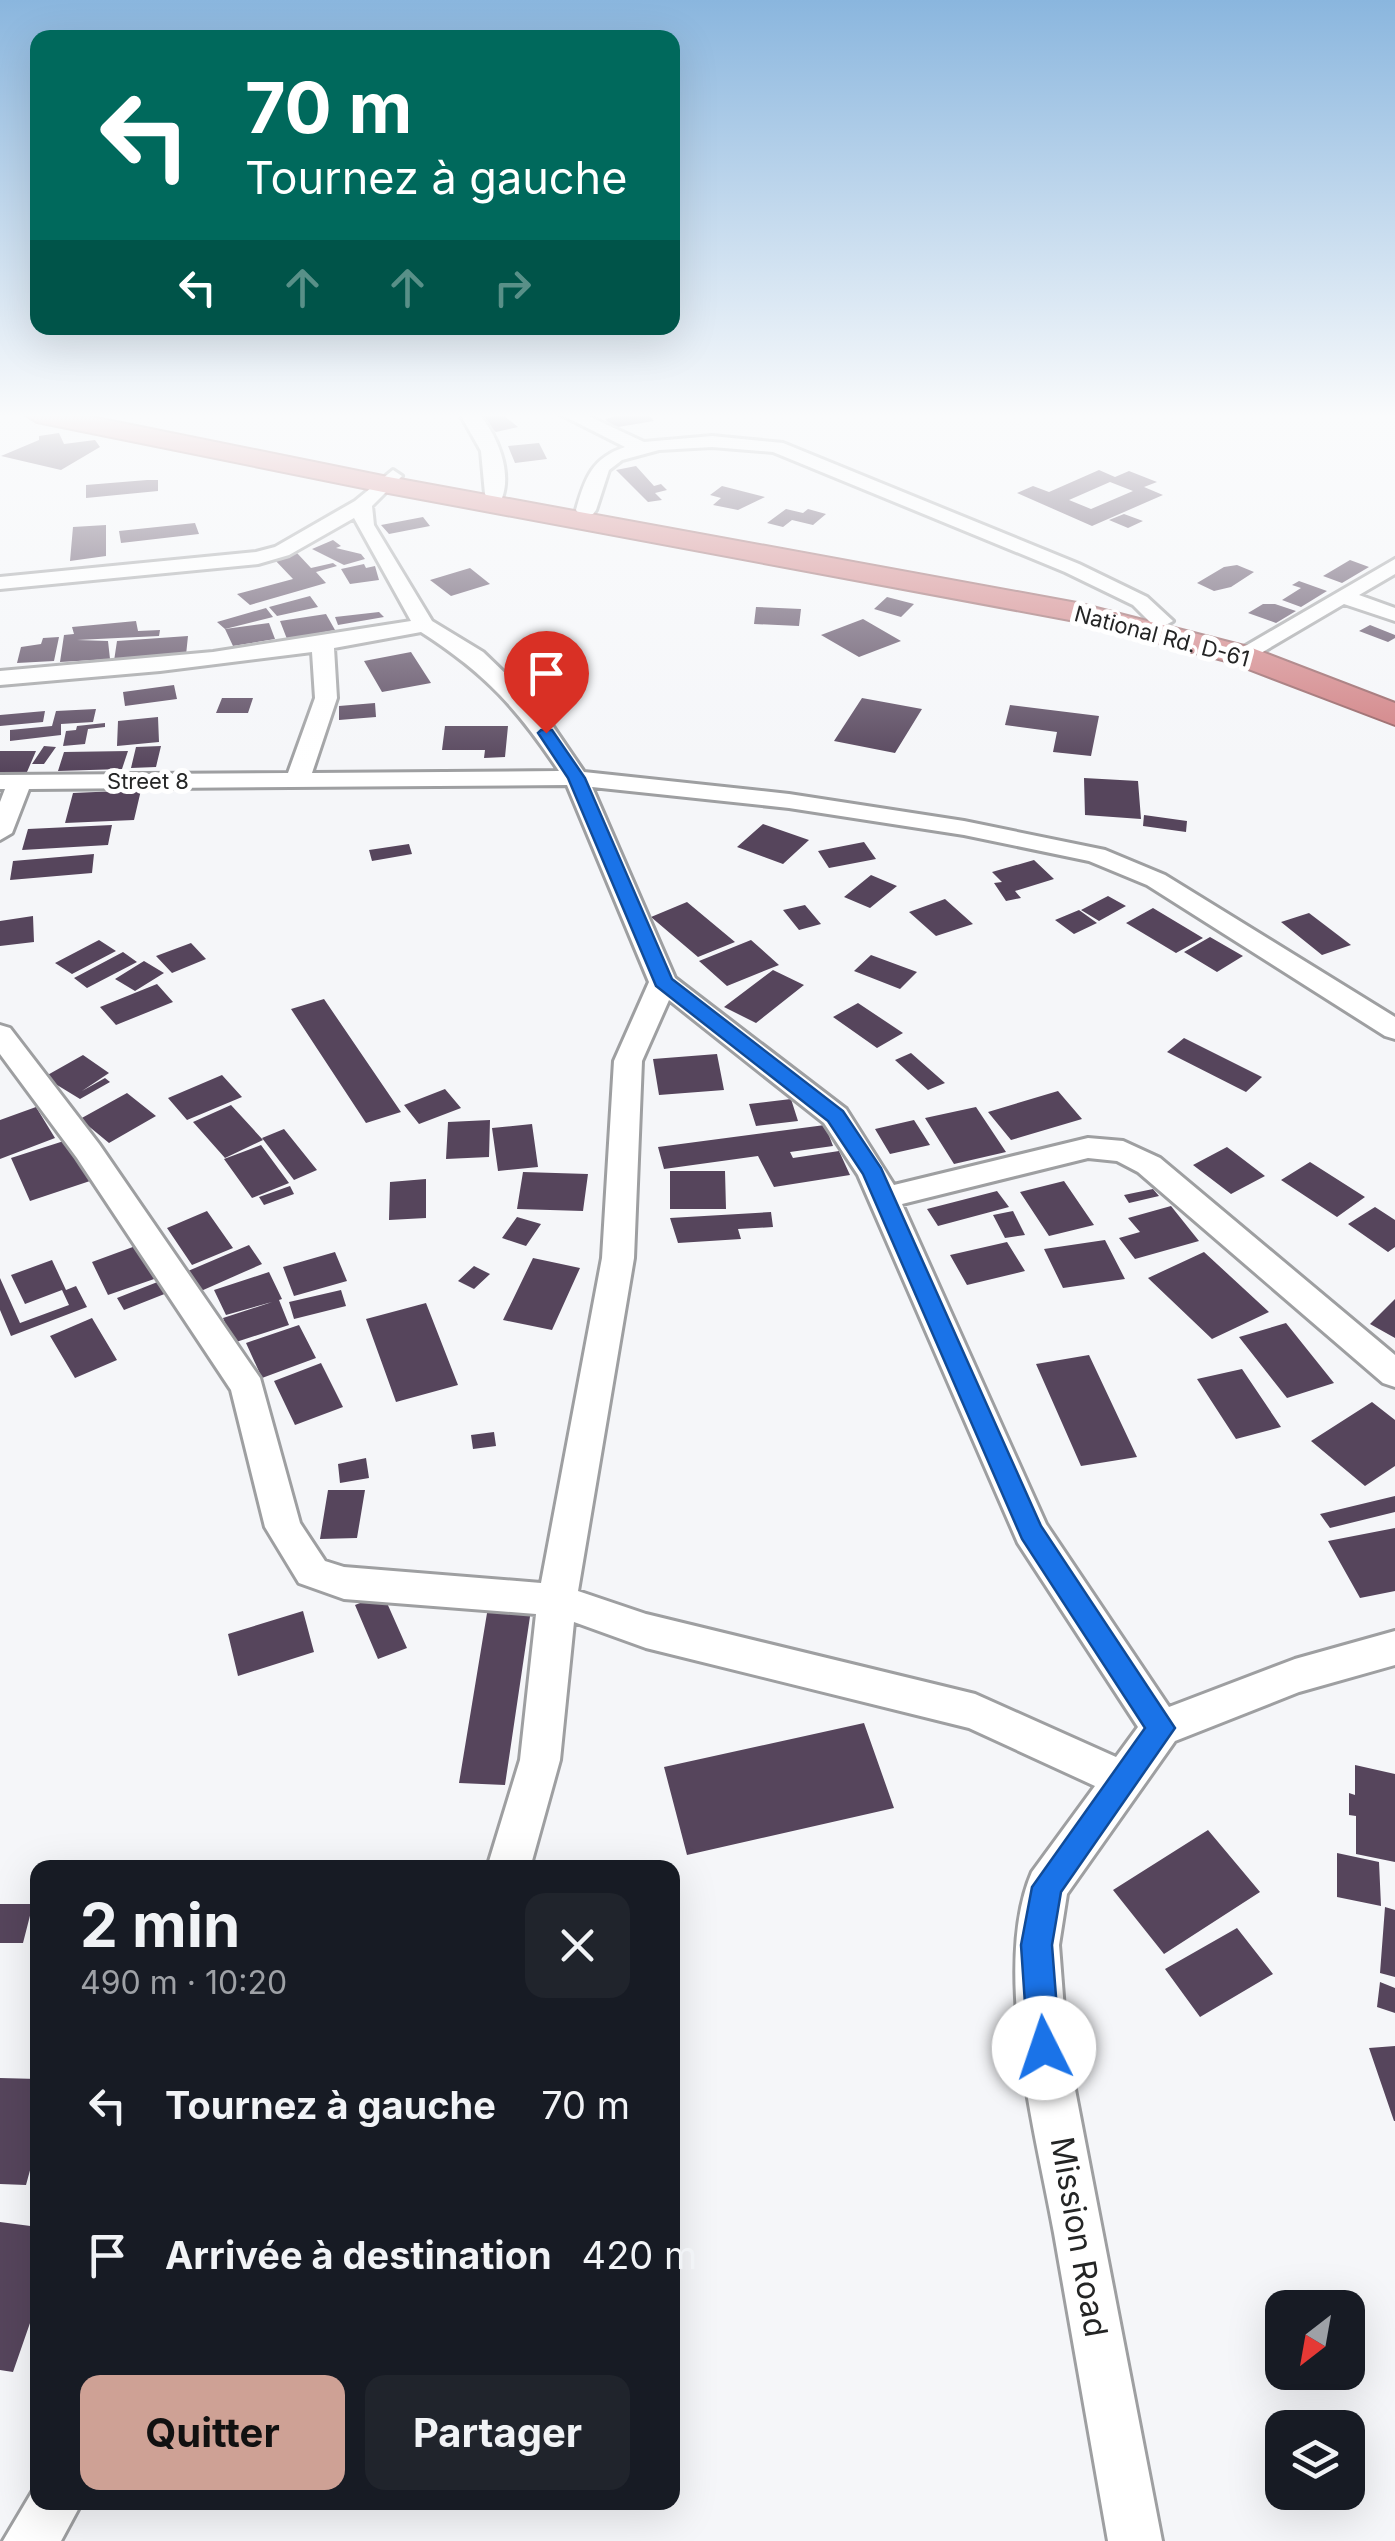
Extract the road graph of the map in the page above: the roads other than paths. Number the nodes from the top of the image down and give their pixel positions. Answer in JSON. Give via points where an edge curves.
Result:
{"nodes":[{"id":1,"x":315,"y":533,"type":"edge"},
{"id":2,"x":369,"y":533,"type":"edge"},
{"id":3,"x":662,"y":533,"type":"edge"},
{"id":4,"x":709,"y":533,"type":"edge"},
{"id":5,"x":986,"y":533,"type":"edge"},
{"id":6,"x":1395,"y":566,"type":"edge"},
{"id":7,"x":0,"y":583,"type":"edge"},
{"id":8,"x":1343,"y":596,"type":"junction"},
{"id":9,"x":1395,"y":615,"type":"edge"},
{"id":10,"x":1162,"y":621,"type":"junction"},
{"id":11,"x":424,"y":625,"type":"junction"},
{"id":12,"x":323,"y":647,"type":"junction"},
{"id":13,"x":1249,"y":651,"type":"junction"},
{"id":14,"x":0,"y":678,"type":"edge"},
{"id":15,"x":1395,"y":702,"type":"edge"},
{"id":16,"x":1395,"y":715,"type":"edge"},
{"id":17,"x":576,"y":778,"type":"junction"},
{"id":18,"x":297,"y":780,"type":"junction"},
{"id":19,"x":10,"y":782,"type":"edge"},
{"id":20,"x":0,"y":833,"type":"edge"},
{"id":21,"x":663,"y":982,"type":"junction"},
{"id":22,"x":1395,"y":1030,"type":"edge"},
{"id":23,"x":0,"y":1034,"type":"edge"},
{"id":24,"x":883,"y":1198,"type":"junction"},
{"id":25,"x":1395,"y":1374,"type":"edge"},
{"id":26,"x":556,"y":1600,"type":"junction"},
{"id":27,"x":1395,"y":1648,"type":"edge"},
{"id":28,"x":1161,"y":1728,"type":"junction"},
{"id":29,"x":1122,"y":1779,"type":"junction"},
{"id":30,"x":510,"y":1860,"type":"edge"},
{"id":31,"x":50,"y":2510,"type":"edge"},
{"id":32,"x":30,"y":2541,"type":"edge"},
{"id":33,"x":1135,"y":2541,"type":"edge"}],
"edges":[{"from":1,"to":7,"type":"street","via":[[258,558]]},
{"from":2,"to":11,"type":"street"},
{"from":3,"to":13,"type":"highway","name":"National Rd. D-61"},
{"from":4,"to":10,"type":"highway","name":"National Rd. D-61"},
{"from":5,"to":10,"type":"street","via":[[1140,601]]},
{"from":6,"to":8,"type":"street"},
{"from":8,"to":9,"type":"street"},
{"from":8,"to":13,"type":"street"},
{"from":10,"to":13,"type":"highway","name":"National Rd. D-61"},
{"from":11,"to":12,"type":"street"},
{"from":11,"to":17,"type":"street","via":[[475,657],[531,711]]},
{"from":12,"to":14,"type":"street"},
{"from":12,"to":18,"type":"street","via":[[326,698]]},
{"from":13,"to":15,"type":"highway","name":"National Rd. D-61"},
{"from":13,"to":16,"type":"highway","name":"National Rd. D-61"},
{"from":17,"to":18,"type":"street","name":"Street 8"},
{"from":17,"to":21,"type":"street"},
{"from":17,"to":22,"type":"street","name":"Street 8","via":[[808,804],[1096,855],[1156,880]]},
{"from":18,"to":19,"type":"street","name":"Street 8"},
{"from":19,"to":20,"type":"street"},
{"from":21,"to":24,"type":"street","via":[[835,1116]]},
{"from":21,"to":26,"type":"street","via":[[628,1061],[618,1258]]},
{"from":23,"to":26,"type":"street","via":[[248,1387],[283,1527],[312,1572],[344,1583]]},
{"from":24,"to":25,"type":"street","via":[[1088,1148],[1123,1152],[1150,1164]]},
{"from":24,"to":28,"type":"street","via":[[1031,1532]]},
{"from":26,"to":29,"type":"street","via":[[646,1631],[974,1712]]},
{"from":26,"to":30,"type":"street","via":[[540,1760]]},
{"from":27,"to":28,"type":"street","via":[[1295,1676]]},
{"from":28,"to":29,"type":"street","name":"Mission Road"},
{"from":29,"to":33,"type":"street","name":"Mission Road","via":[[1047,1887],[1037,1945],[1044,2048]]},
{"from":31,"to":32,"type":"street"}]}
